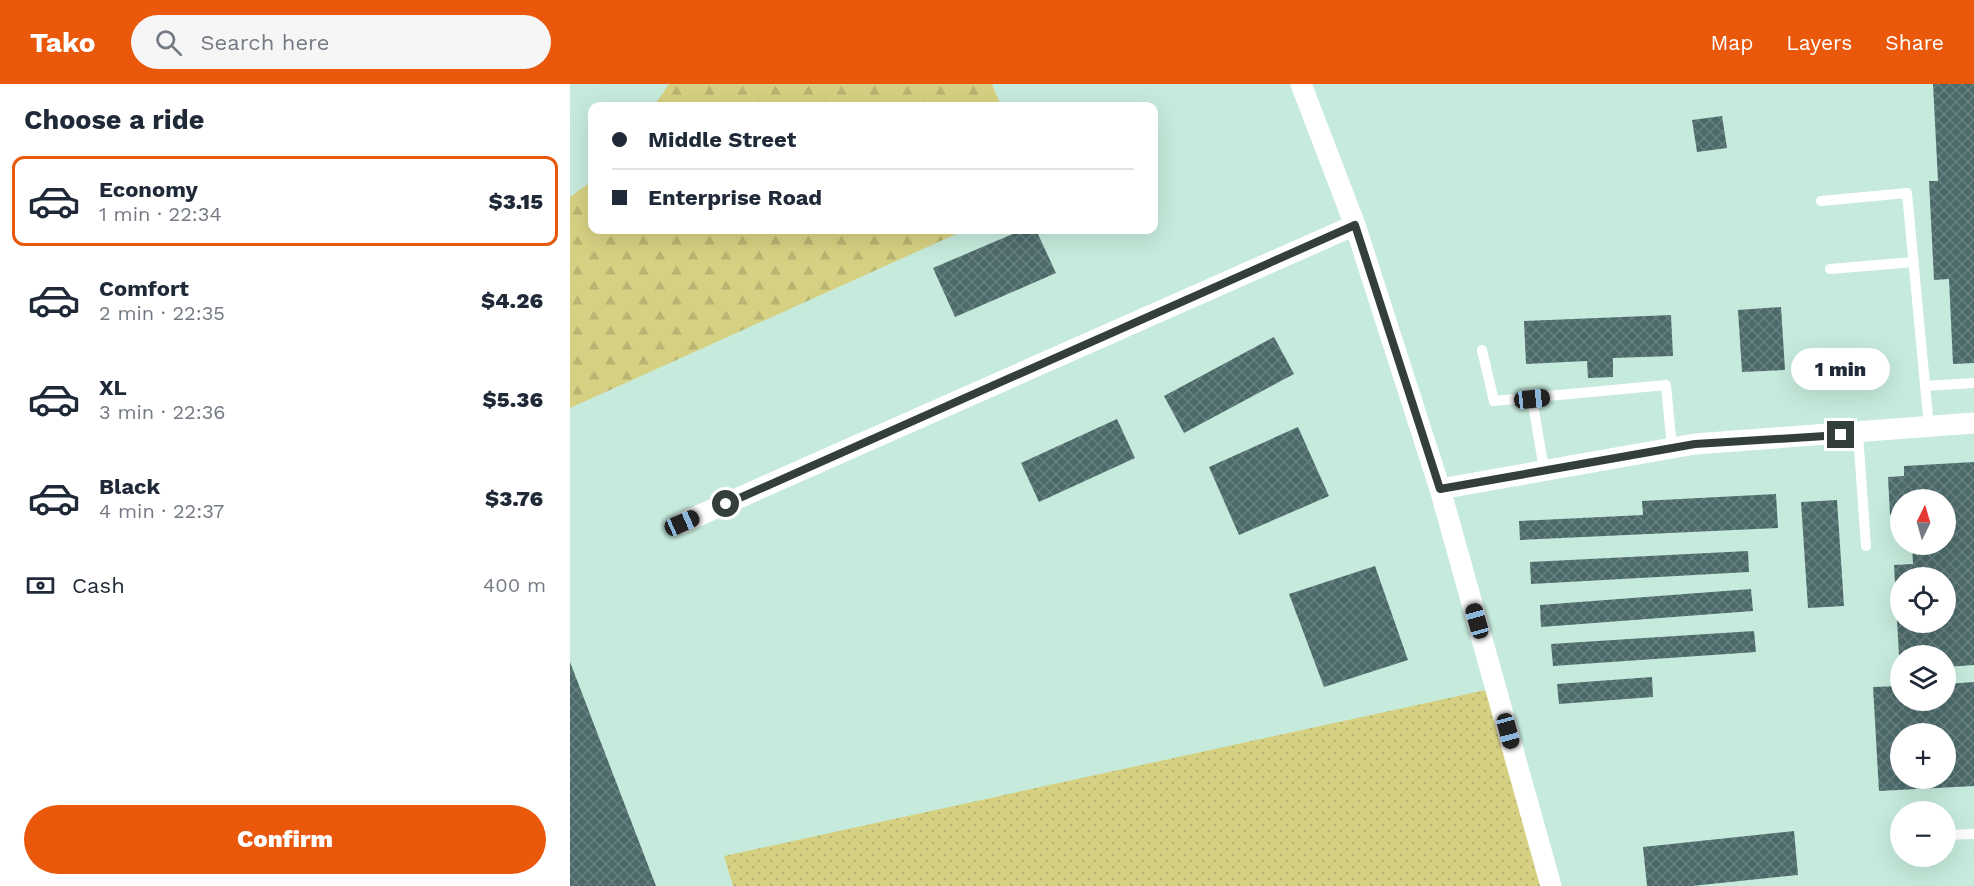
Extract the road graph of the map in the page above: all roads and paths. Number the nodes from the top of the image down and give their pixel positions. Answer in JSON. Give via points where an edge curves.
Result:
{"nodes":[{"id":1,"x":1300,"y":84,"type":"edge"},
{"id":2,"x":1821,"y":201,"type":"dead end"},
{"id":3,"x":1355,"y":225,"type":"junction"},
{"id":4,"x":1914,"y":262,"type":"junction"},
{"id":5,"x":1830,"y":269,"type":"dead end"},
{"id":6,"x":1482,"y":350,"type":"dead end"},
{"id":7,"x":1974,"y":383,"type":"edge"},
{"id":8,"x":1925,"y":386,"type":"junction"},
{"id":9,"x":1532,"y":399,"type":"junction"},
{"id":10,"x":1974,"y":423,"type":"edge"},
{"id":11,"x":1929,"y":427,"type":"junction"},
{"id":12,"x":1858,"y":434,"type":"junction"},
{"id":13,"x":1672,"y":448,"type":"junction"},
{"id":14,"x":1544,"y":469,"type":"junction"},
{"id":15,"x":1440,"y":489,"type":"junction"},
{"id":16,"x":682,"y":523,"type":"dead end"},
{"id":17,"x":1866,"y":546,"type":"dead end"},
{"id":18,"x":1974,"y":834,"type":"edge"},
{"id":19,"x":1956,"y":835,"type":"edge"},
{"id":20,"x":1551,"y":886,"type":"edge"}],
"edges":[{"from":1,"to":3,"type":"street"},
{"from":2,"to":4,"type":"lane","via":[[1907,193]]},
{"from":3,"to":15,"type":"street"},
{"from":3,"to":16,"type":"street"},
{"from":4,"to":5,"type":"lane"},
{"from":4,"to":8,"type":"lane"},
{"from":6,"to":9,"type":"lane","via":[[1494,401]]},
{"from":7,"to":8,"type":"lane"},
{"from":8,"to":11,"type":"lane"},
{"from":9,"to":13,"type":"lane","via":[[1666,385]]},
{"from":9,"to":14,"type":"lane"},
{"from":10,"to":11,"type":"street"},
{"from":11,"to":12,"type":"street"},
{"from":12,"to":13,"type":"street"},
{"from":12,"to":17,"type":"lane"},
{"from":13,"to":14,"type":"street"},
{"from":14,"to":15,"type":"street"},
{"from":15,"to":20,"type":"street"},
{"from":18,"to":19,"type":"lane"}]}
